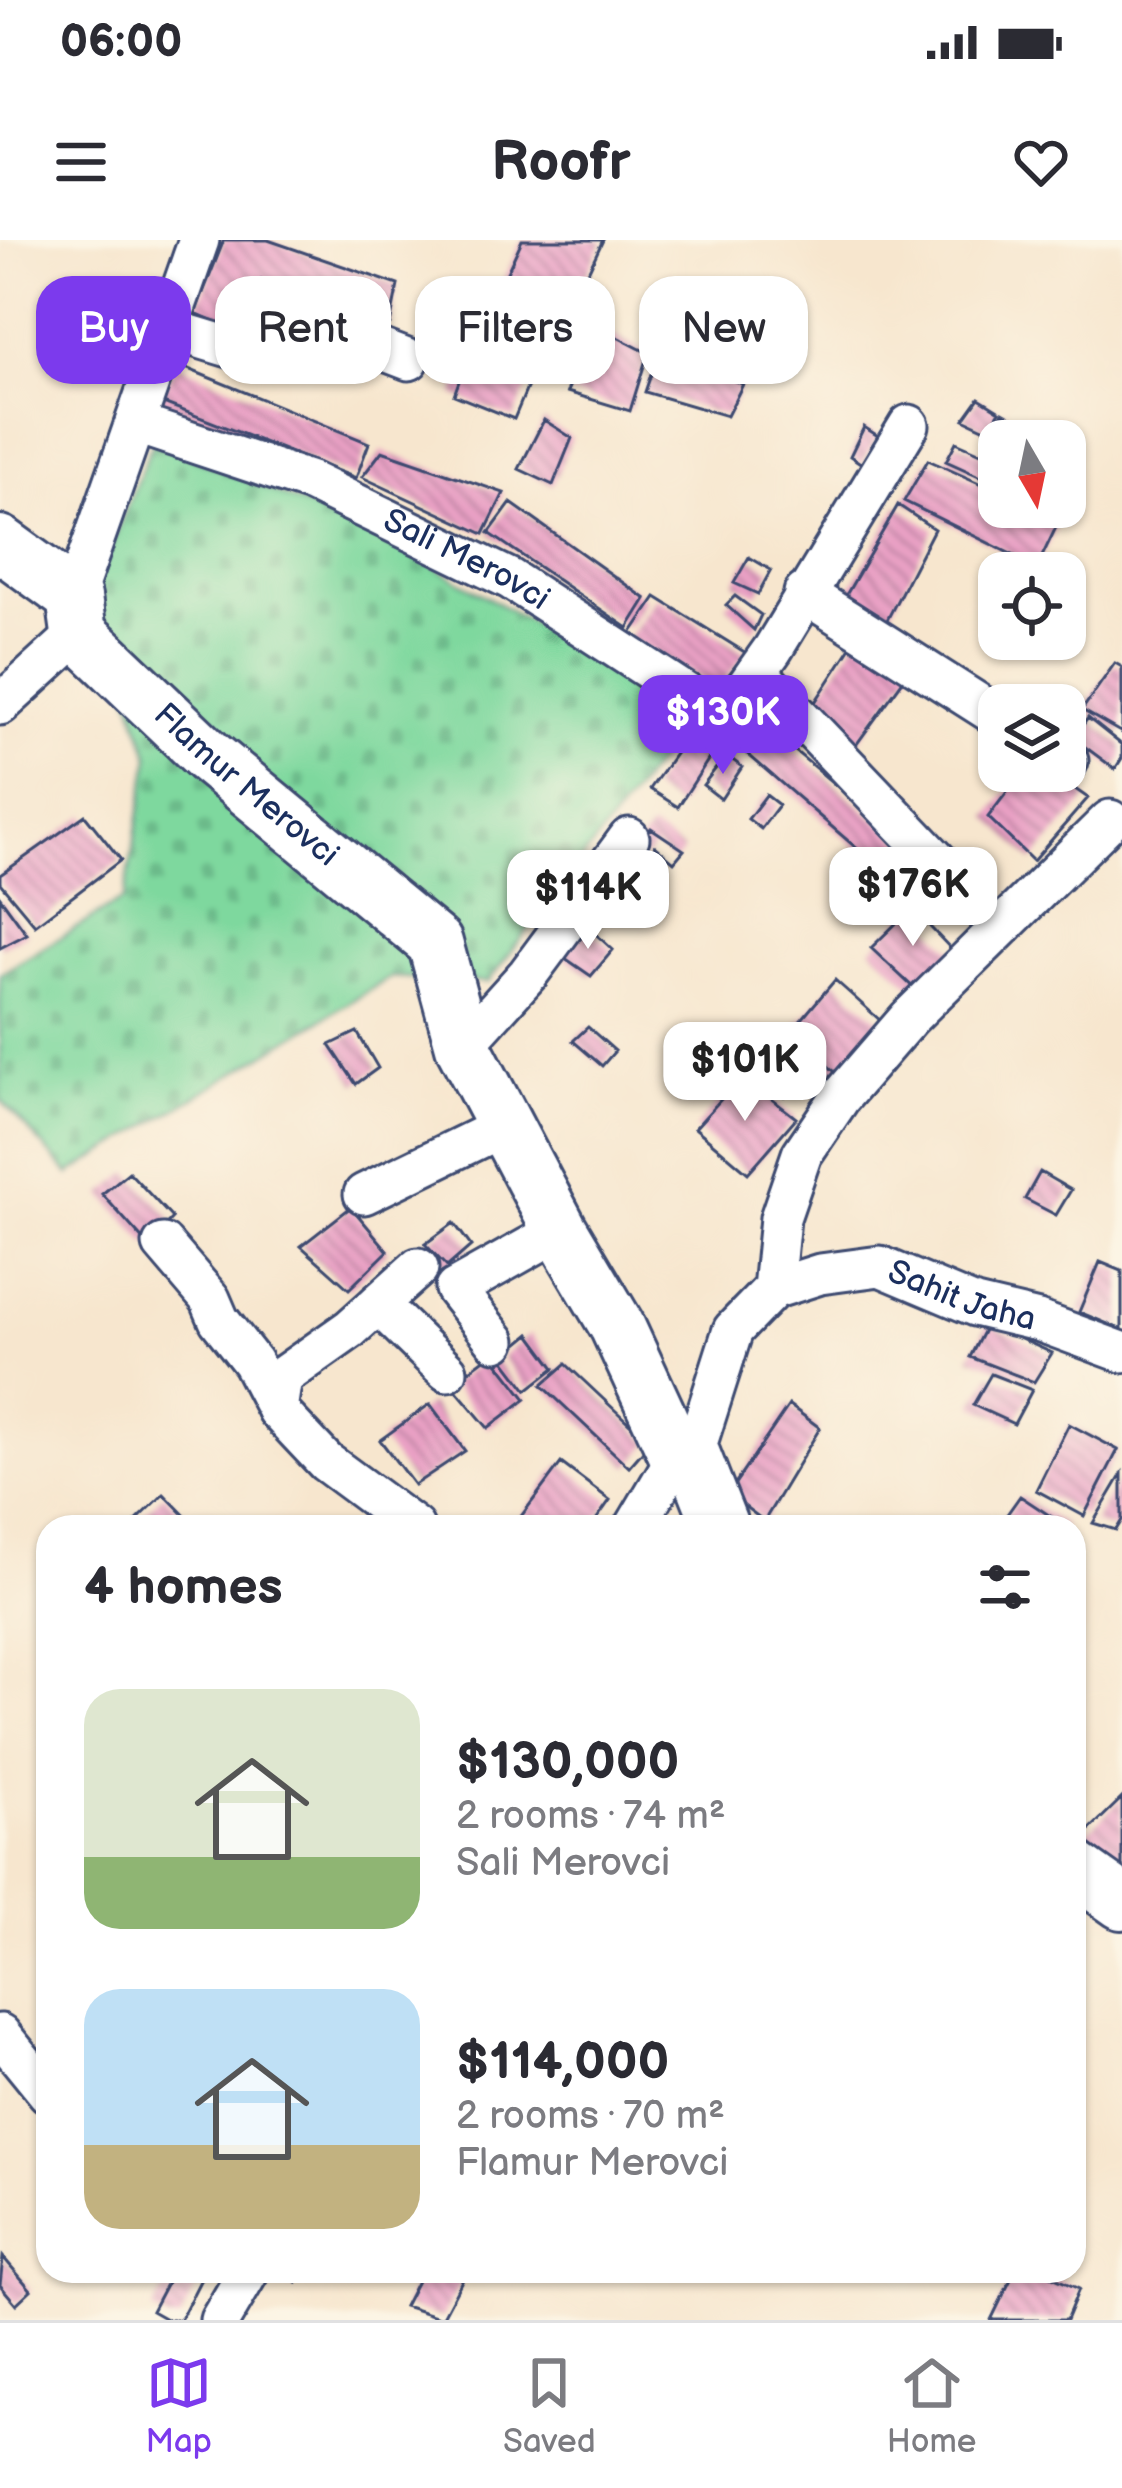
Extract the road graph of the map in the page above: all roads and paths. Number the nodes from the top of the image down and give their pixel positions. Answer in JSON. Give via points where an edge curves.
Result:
{"nodes":[{"id":1,"x":199,"y":240,"type":"edge"},
{"id":2,"x":186,"y":276,"type":"edge"},
{"id":3,"x":191,"y":336,"type":"edge"},
{"id":4,"x":409,"y":360,"type":"dead end"},
{"id":5,"x":149,"y":384,"type":"edge"},
{"id":6,"x":137,"y":424,"type":"junction"},
{"id":7,"x":909,"y":425,"type":"dead end"},
{"id":8,"x":0,"y":543,"type":"edge"},
{"id":9,"x":804,"y":593,"type":"junction"},
{"id":10,"x":77,"y":615,"type":"junction"},
{"id":11,"x":758,"y":672,"type":"junction"},
{"id":12,"x":1,"y":702,"type":"edge"},
{"id":13,"x":978,"y":704,"type":"edge"},
{"id":14,"x":1110,"y":820,"type":"dead end"},
{"id":15,"x":629,"y":838,"type":"dead end"},
{"id":16,"x":946,"y":870,"type":"dead end"},
{"id":17,"x":463,"y":1046,"type":"junction"},
{"id":18,"x":506,"y":1125,"type":"junction"},
{"id":19,"x":364,"y":1195,"type":"dead end"},
{"id":20,"x":560,"y":1230,"type":"junction"},
{"id":21,"x":163,"y":1244,"type":"dead end"},
{"id":22,"x":418,"y":1268,"type":"dead end"},
{"id":23,"x":773,"y":1289,"type":"junction"},
{"id":24,"x":378,"y":1304,"type":"junction"},
{"id":25,"x":496,"y":1341,"type":"dead end"},
{"id":26,"x":1122,"y":1352,"type":"edge"},
{"id":27,"x":447,"y":1371,"type":"dead end"},
{"id":28,"x":277,"y":1410,"type":"junction"},
{"id":29,"x":685,"y":1456,"type":"junction"},
{"id":30,"x":398,"y":1515,"type":"edge"},
{"id":31,"x":643,"y":1515,"type":"edge"},
{"id":32,"x":715,"y":1515,"type":"edge"},
{"id":33,"x":1086,"y":1876,"type":"edge"},
{"id":34,"x":1122,"y":1902,"type":"edge"},
{"id":35,"x":0,"y":2034,"type":"edge"},
{"id":36,"x":36,"y":2078,"type":"edge"}],
"edges":[{"from":1,"to":2,"type":"street"},
{"from":3,"to":4,"type":"street","via":[[259,356],[279,310]]},
{"from":5,"to":6,"type":"street"},
{"from":6,"to":10,"type":"street"},
{"from":6,"to":11,"type":"street","name":"Sali Merovci","via":[[310,482],[510,579],[724,718]]},
{"from":7,"to":9,"type":"street","name":"Sali Merovci"},
{"from":8,"to":10,"type":"street","name":"Flamur Merovci"},
{"from":9,"to":11,"type":"street","name":"Sali Merovci"},
{"from":9,"to":13,"type":"street"},
{"from":10,"to":12,"type":"street"},
{"from":10,"to":17,"type":"street","name":"Flamur Merovci","via":[[208,756],[435,943]]},
{"from":11,"to":16,"type":"street"},
{"from":14,"to":23,"type":"street","via":[[840,1098],[802,1154],[780,1218]]},
{"from":15,"to":17,"type":"street"},
{"from":17,"to":18,"type":"street","name":"Flamur Merovci"},
{"from":18,"to":19,"type":"street"},
{"from":18,"to":20,"type":"street","name":"Flamur Merovci"},
{"from":20,"to":25,"type":"street","via":[[455,1289]]},
{"from":20,"to":29,"type":"street","name":"Flamur Merovci"},
{"from":21,"to":28,"type":"street","via":[[210,1299]]},
{"from":22,"to":24,"type":"street"},
{"from":23,"to":26,"type":"street","name":"Sahit Jaha","via":[[880,1266]]},
{"from":23,"to":29,"type":"street","via":[[734,1330]]},
{"from":24,"to":27,"type":"street"},
{"from":24,"to":28,"type":"street","via":[[282,1377]]},
{"from":28,"to":30,"type":"street","via":[[326,1462]]},
{"from":29,"to":31,"type":"street"},
{"from":29,"to":32,"type":"street","name":"Flamur Merovci"},
{"from":33,"to":34,"type":"street"},
{"from":35,"to":36,"type":"street"}]}
